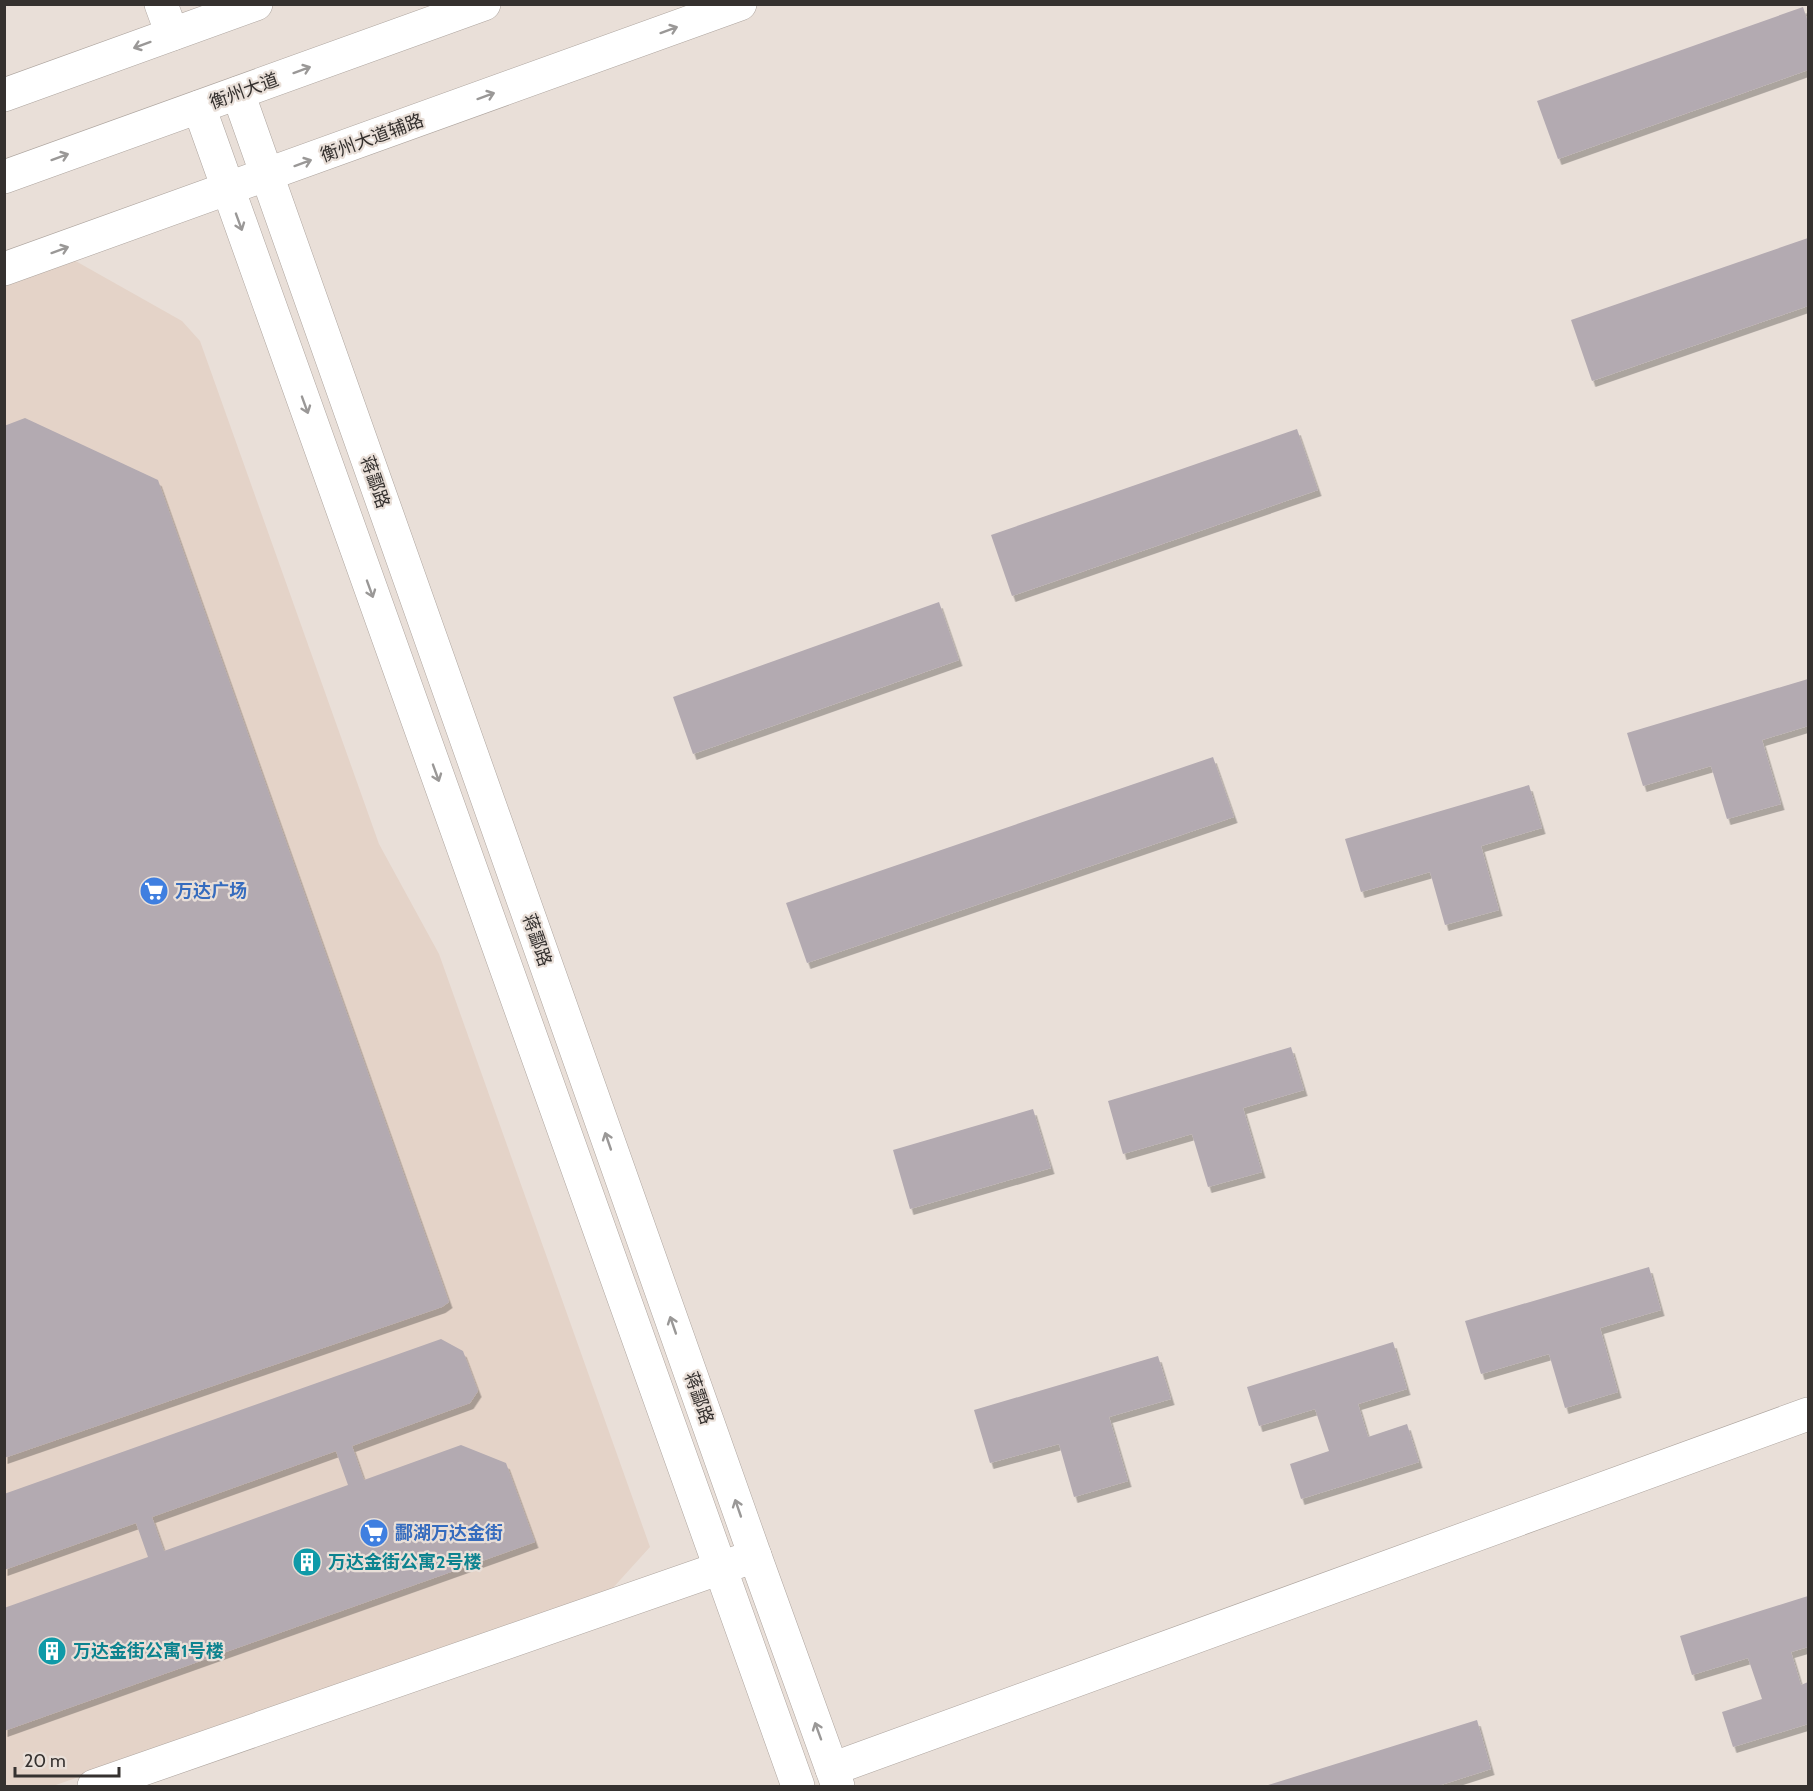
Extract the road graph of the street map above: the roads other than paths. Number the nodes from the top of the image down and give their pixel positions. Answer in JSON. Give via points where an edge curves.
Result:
{"nodes":[{"id":1,"x":256,"y":4,"type":"edge"},
{"id":2,"x":484,"y":4,"type":"edge"},
{"id":3,"x":740,"y":4,"type":"edge"},
{"id":4,"x":208,"y":13,"type":"edge"},
{"id":5,"x":167,"y":20,"type":"edge"},
{"id":6,"x":238,"y":93,"type":"junction"},
{"id":7,"x":4,"y":95,"type":"edge"},
{"id":8,"x":199,"y":107,"type":"junction"},
{"id":9,"x":267,"y":176,"type":"junction"},
{"id":10,"x":4,"y":177,"type":"edge"},
{"id":11,"x":228,"y":190,"type":"junction"},
{"id":12,"x":4,"y":269,"type":"edge"},
{"id":13,"x":1809,"y":1414,"type":"edge"},
{"id":14,"x":755,"y":1556,"type":"junction"},
{"id":15,"x":720,"y":1568,"type":"junction"},
{"id":16,"x":835,"y":1778,"type":"edge"},
{"id":17,"x":94,"y":1786,"type":"edge"},
{"id":18,"x":798,"y":1786,"type":"edge"}],
"edges":[{"from":1,"to":4,"type":"main road"},
{"from":6,"to":2,"type":"main road","name":"衡州大道","one_way":true},
{"from":9,"to":3,"type":"main road","name":"衡州大道辅路","one_way":true},
{"from":4,"to":5,"type":"main road"},
{"from":5,"to":7,"type":"main road","one_way":true},
{"from":6,"to":8,"type":"main road","name":"衡州大道"},
{"from":6,"to":9,"type":"main road","name":"蒋酃路"},
{"from":10,"to":8,"type":"main road","name":"衡州大道","one_way":true},
{"from":8,"to":11,"type":"main road","name":"蒋酃路"},
{"from":9,"to":11,"type":"main road","name":"衡州大道辅路"},
{"from":14,"to":9,"type":"main road","name":"蒋酃路","one_way":true},
{"from":12,"to":11,"type":"main road","name":"衡州大道辅路","one_way":true},
{"from":11,"to":15,"type":"main road","name":"蒋酃路","one_way":true},
{"from":13,"to":16,"type":"main road"},
{"from":14,"to":15,"type":"main road"},
{"from":16,"to":14,"type":"main road","name":"蒋酃路","one_way":true},
{"from":15,"to":17,"type":"main road"},
{"from":15,"to":18,"type":"main road","name":"蒋酃路"}]}
